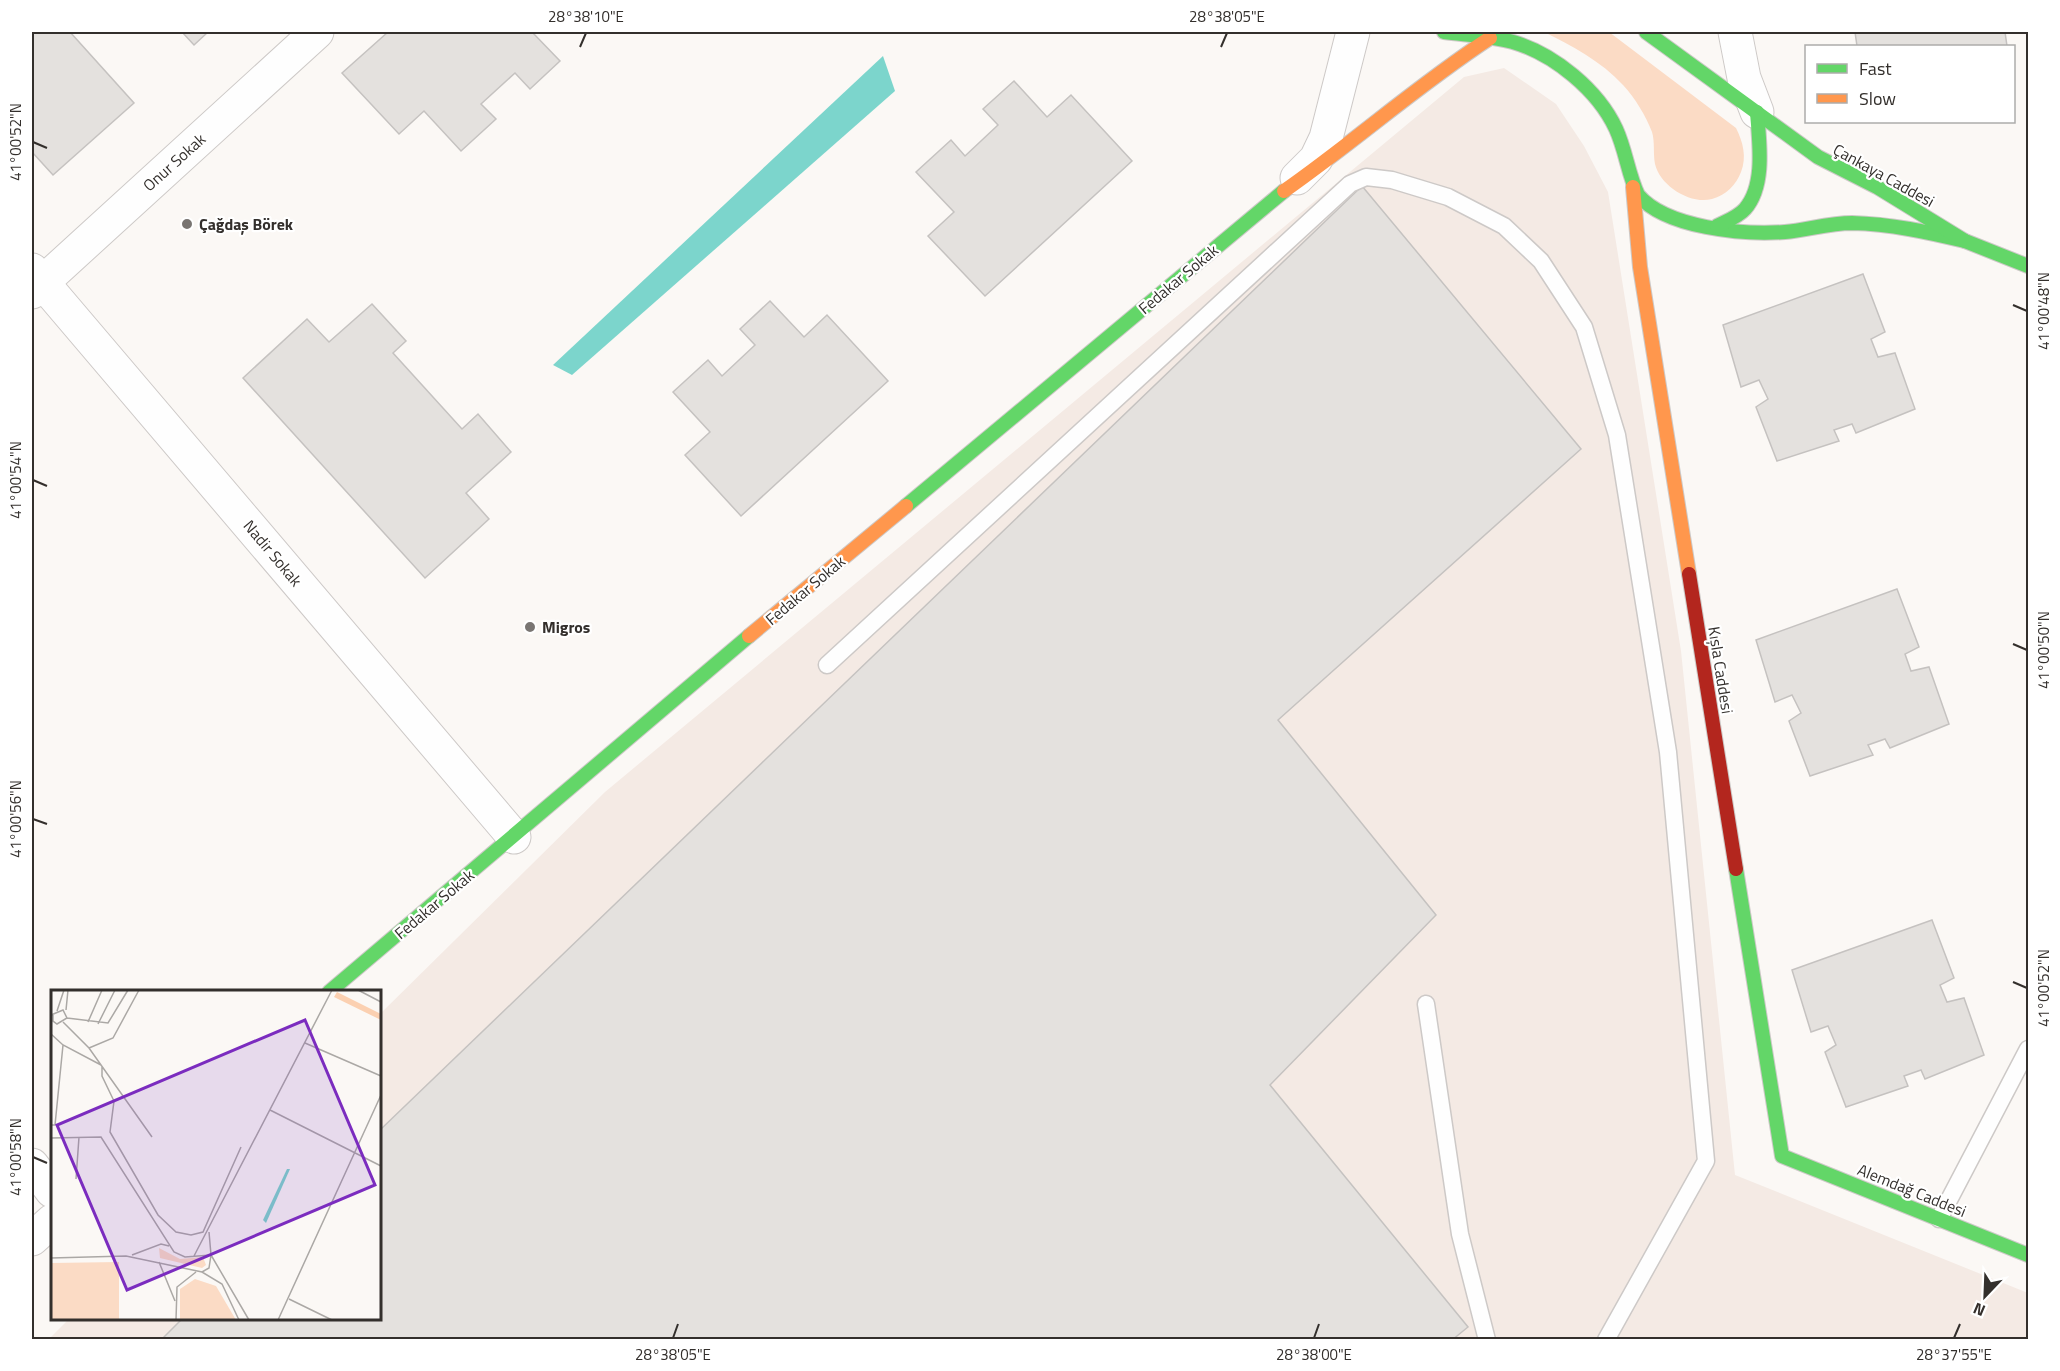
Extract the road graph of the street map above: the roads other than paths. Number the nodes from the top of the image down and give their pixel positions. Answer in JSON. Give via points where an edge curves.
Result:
{"nodes":[{"id":1,"x":317,"y":32,"type":"edge"},
{"id":2,"x":1353,"y":32,"type":"edge"},
{"id":3,"x":1444,"y":32,"type":"edge"},
{"id":4,"x":1646,"y":32,"type":"edge"},
{"id":5,"x":1735,"y":32,"type":"edge"},
{"id":6,"x":1490,"y":38,"type":"junction"},
{"id":7,"x":1757,"y":112,"type":"junction"},
{"id":8,"x":1633,"y":187,"type":"junction"},
{"id":9,"x":1284,"y":191,"type":"junction"},
{"id":10,"x":1717,"y":226,"type":"junction"},
{"id":11,"x":1965,"y":241,"type":"junction"},
{"id":12,"x":2028,"y":266,"type":"edge"},
{"id":13,"x":35,"y":282,"type":"edge"},
{"id":14,"x":827,"y":665,"type":"dead end"},
{"id":15,"x":514,"y":837,"type":"junction"},
{"id":16,"x":331,"y":990,"type":"edge"},
{"id":17,"x":1426,"y":1004,"type":"dead end"},
{"id":18,"x":2028,"y":1049,"type":"edge"},
{"id":19,"x":1782,"y":1156,"type":"joint"},
{"id":20,"x":32,"y":1165,"type":"edge"},
{"id":21,"x":51,"y":1190,"type":"edge"},
{"id":22,"x":1939,"y":1219,"type":"junction"},
{"id":23,"x":51,"y":1222,"type":"edge"},
{"id":24,"x":32,"y":1239,"type":"edge"},
{"id":25,"x":2028,"y":1255,"type":"edge"},
{"id":26,"x":1487,"y":1340,"type":"edge"},
{"id":27,"x":1606,"y":1340,"type":"edge"}],
"edges":[{"from":1,"to":13,"type":"street","name":"Onur Sokak"},
{"from":2,"to":9,"type":"street","via":[[1326,138],[1316,159]]},
{"from":3,"to":6,"type":"main road"},
{"from":4,"to":7,"type":"main road","name":"Çankaya Caddesi"},
{"from":5,"to":7,"type":"street","via":[[1744,78]]},
{"from":6,"to":8,"type":"main road","via":[[1516,44],[1550,60],[1582,86],[1615,128]]},
{"from":6,"to":9,"type":"main road","name":"Fedakar Sokak","via":[[1434,75],[1344,149]]},
{"from":7,"to":10,"type":"main road","via":[[1760,162],[1748,206]]},
{"from":7,"to":11,"type":"main road","name":"Çankaya Caddesi","via":[[1818,157],[1877,187]]},
{"from":8,"to":10,"type":"main road","via":[[1654,211],[1685,222]]},
{"from":8,"to":19,"type":"main road","name":"Kışla Caddesi","via":[[1640,267]]},
{"from":9,"to":15,"type":"main road","name":"Fedakar Sokak"},
{"from":10,"to":11,"type":"main road","via":[[1778,232],[1847,223],[1887,225]]},
{"from":11,"to":12,"type":"main road","name":"Çankaya Caddesi"},
{"from":13,"to":15,"type":"street","name":"Nadir Sokak"},
{"from":14,"to":27,"type":"lane","via":[[1350,184],[1366,177],[1418,187],[1476,210],[1504,226],[1541,261],[1584,327],[1617,435],[1668,752],[1705,1149],[1706,1161]]},
{"from":15,"to":16,"type":"main road","name":"Fedakar Sokak"},
{"from":17,"to":26,"type":"lane","via":[[1461,1233]]},
{"from":18,"to":22,"type":"lane"},
{"from":19,"to":22,"type":"main road","name":"Alemdağ Caddesi"},
{"from":20,"to":21,"type":"street"},
{"from":22,"to":25,"type":"main road","name":"Alemdağ Caddesi"},
{"from":23,"to":24,"type":"street"}]}
